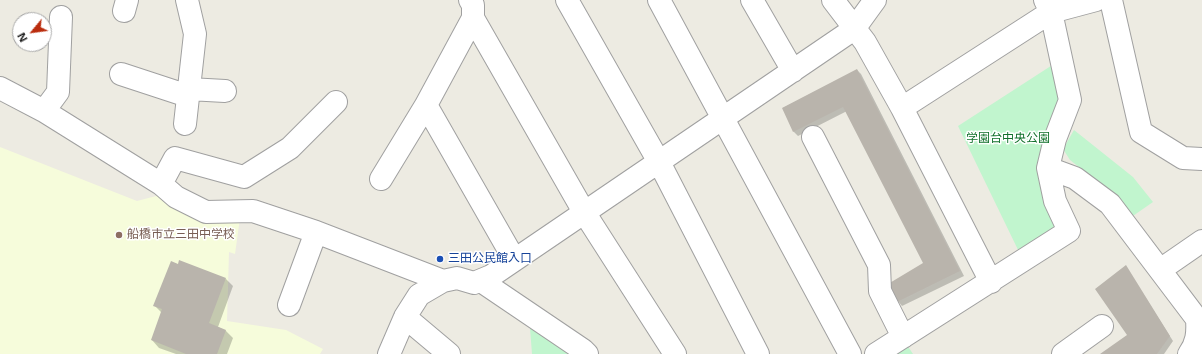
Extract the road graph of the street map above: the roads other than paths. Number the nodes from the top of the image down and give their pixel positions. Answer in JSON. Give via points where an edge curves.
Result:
{"nodes":[{"id":1,"x":186,"y":0,"type":"edge"},
{"id":2,"x":567,"y":0,"type":"edge"},
{"id":3,"x":659,"y":0,"type":"edge"},
{"id":4,"x":752,"y":0,"type":"edge"},
{"id":5,"x":832,"y":0,"type":"edge"},
{"id":6,"x":875,"y":0,"type":"edge"},
{"id":7,"x":1096,"y":0,"type":"edge"},
{"id":8,"x":1111,"y":0,"type":"edge"},
{"id":9,"x":474,"y":6,"type":"edge"},
{"id":10,"x":1048,"y":6,"type":"edge"},
{"id":11,"x":61,"y":17,"type":"dead end"},
{"id":12,"x":854,"y":29,"type":"junction"},
{"id":13,"x":793,"y":72,"type":"junction"},
{"id":14,"x":121,"y":74,"type":"dead end"},
{"id":15,"x":0,"y":88,"type":"edge"},
{"id":16,"x":225,"y":91,"type":"dead end"},
{"id":17,"x":189,"y":92,"type":"junction"},
{"id":18,"x":336,"y":102,"type":"dead end"},
{"id":19,"x":426,"y":104,"type":"junction"},
{"id":20,"x":902,"y":108,"type":"junction"},
{"id":21,"x":44,"y":111,"type":"junction"},
{"id":22,"x":723,"y":118,"type":"junction"},
{"id":23,"x":185,"y":124,"type":"dead end"},
{"id":24,"x":813,"y":137,"type":"dead end"},
{"id":25,"x":1202,"y":159,"type":"edge"},
{"id":26,"x":659,"y":162,"type":"junction"},
{"id":27,"x":1048,"y":168,"type":"junction"},
{"id":28,"x":381,"y":179,"type":"dead end"},
{"id":29,"x":162,"y":184,"type":"junction"},
{"id":30,"x":584,"y":212,"type":"junction"},
{"id":31,"x":316,"y":232,"type":"junction"},
{"id":32,"x":1202,"y":241,"type":"edge"},
{"id":33,"x":514,"y":259,"type":"junction"},
{"id":34,"x":1160,"y":270,"type":"junction"},
{"id":35,"x":443,"y":281,"type":"junction"},
{"id":36,"x":481,"y":281,"type":"junction"},
{"id":37,"x":991,"y":282,"type":"junction"},
{"id":38,"x":289,"y":305,"type":"dead end"},
{"id":39,"x":405,"y":317,"type":"junction"},
{"id":40,"x":1102,"y":326,"type":"dead end"},
{"id":41,"x":903,"y":337,"type":"junction"},
{"id":42,"x":389,"y":354,"type":"edge"},
{"id":43,"x":449,"y":354,"type":"edge"},
{"id":44,"x":587,"y":354,"type":"edge"},
{"id":45,"x":675,"y":354,"type":"edge"},
{"id":46,"x":758,"y":354,"type":"edge"},
{"id":47,"x":850,"y":354,"type":"edge"},
{"id":48,"x":876,"y":354,"type":"edge"},
{"id":49,"x":1063,"y":354,"type":"edge"},
{"id":50,"x":1189,"y":354,"type":"edge"}],
"edges":[{"from":1,"to":17,"type":"street","via":[[195,34]]},
{"from":2,"to":26,"type":"street"},
{"from":3,"to":22,"type":"street"},
{"from":4,"to":13,"type":"street"},
{"from":5,"to":12,"type":"street"},
{"from":6,"to":12,"type":"street"},
{"from":7,"to":10,"type":"street"},
{"from":8,"to":25,"type":"street","via":[[1141,132],[1183,158]]},
{"from":9,"to":19,"type":"street"},
{"from":9,"to":30,"type":"street"},
{"from":10,"to":20,"type":"street"},
{"from":10,"to":27,"type":"street","via":[[1070,100],[1055,139]]},
{"from":11,"to":21,"type":"street","via":[[58,92]]},
{"from":12,"to":13,"type":"street"},
{"from":12,"to":20,"type":"street"},
{"from":13,"to":22,"type":"street"},
{"from":14,"to":17,"type":"street"},
{"from":15,"to":21,"type":"street"},
{"from":16,"to":17,"type":"street"},
{"from":17,"to":23,"type":"street"},
{"from":18,"to":29,"type":"street","via":[[290,148],[244,177],[175,158]]},
{"from":19,"to":28,"type":"street"},
{"from":19,"to":33,"type":"street"},
{"from":20,"to":37,"type":"street"},
{"from":21,"to":29,"type":"street"},
{"from":22,"to":26,"type":"street"},
{"from":22,"to":47,"type":"street"},
{"from":24,"to":41,"type":"street","via":[[879,265],[880,291]]},
{"from":26,"to":30,"type":"street"},
{"from":26,"to":46,"type":"street"},
{"from":27,"to":34,"type":"street","via":[[1075,178],[1110,204]]},
{"from":27,"to":37,"type":"street","via":[[1055,201],[1069,231]]},
{"from":29,"to":31,"type":"street","via":[[176,197],[206,212],[252,211]]},
{"from":30,"to":33,"type":"street"},
{"from":30,"to":45,"type":"street"},
{"from":31,"to":35,"type":"street"},
{"from":31,"to":38,"type":"street"},
{"from":32,"to":34,"type":"street"},
{"from":33,"to":36,"type":"street"},
{"from":34,"to":50,"type":"street","via":[[1197,319],[1196,345]]},
{"from":35,"to":36,"type":"street","via":[[457,278],[474,283]]},
{"from":35,"to":39,"type":"street","via":[[419,296]]},
{"from":36,"to":44,"type":"street"},
{"from":37,"to":41,"type":"street"},
{"from":39,"to":42,"type":"street"},
{"from":39,"to":43,"type":"street"},
{"from":40,"to":49,"type":"street"},
{"from":41,"to":48,"type":"street"}]}
